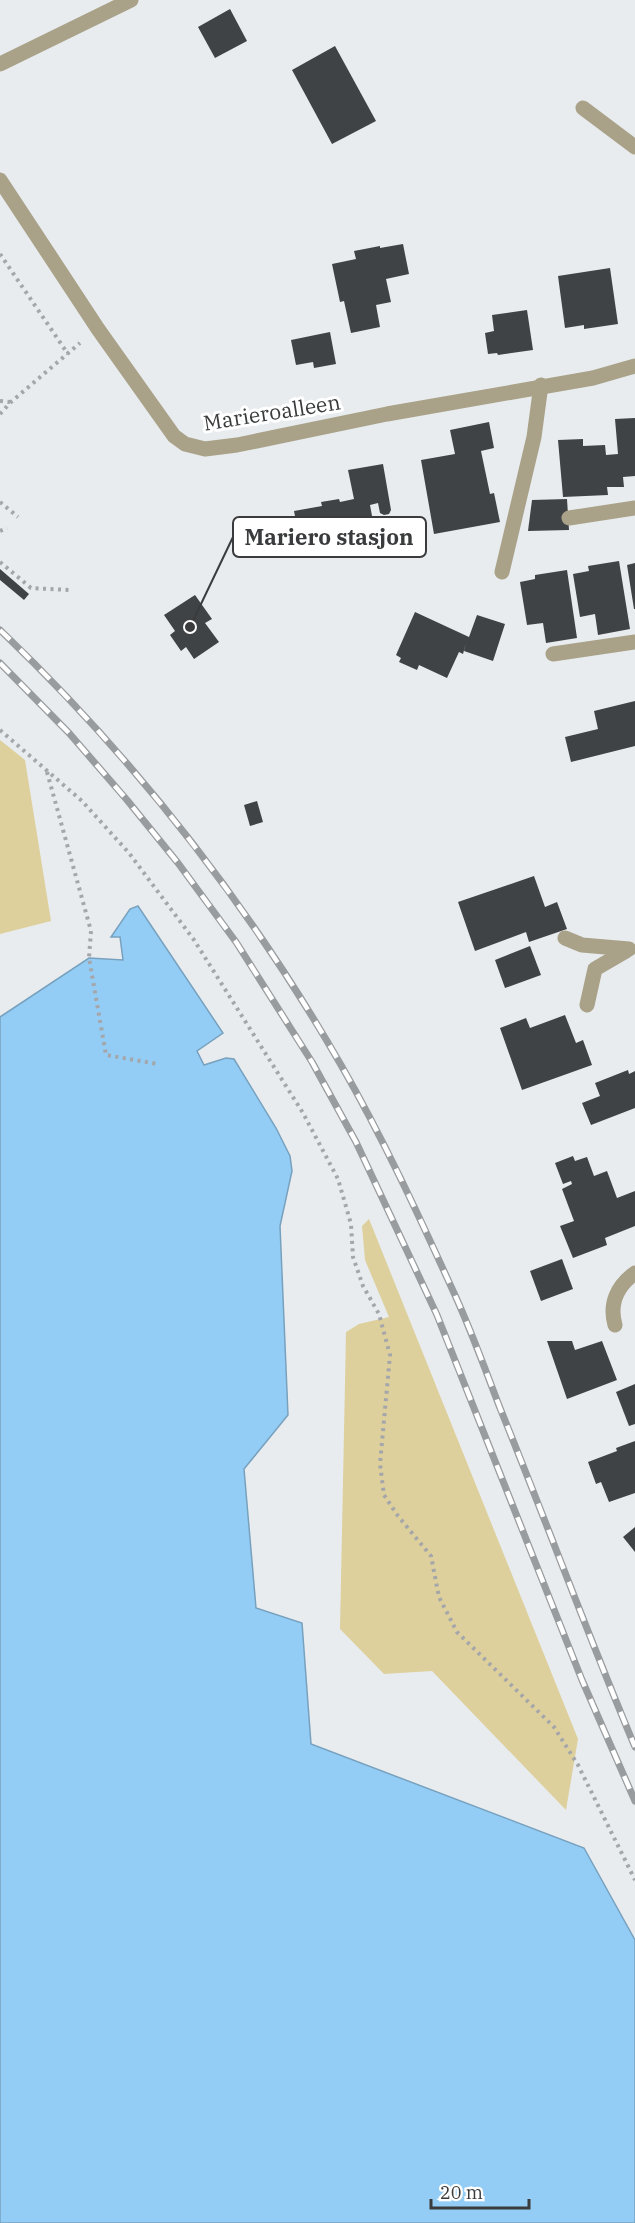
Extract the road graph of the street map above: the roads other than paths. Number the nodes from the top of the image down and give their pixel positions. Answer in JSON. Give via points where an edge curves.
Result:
{"nodes":[{"id":1,"x":131,"y":0,"type":"edge"},
{"id":2,"x":0,"y":64,"type":"edge"},
{"id":3,"x":583,"y":108,"type":"dead end"},
{"id":4,"x":635,"y":147,"type":"edge"},
{"id":5,"x":0,"y":180,"type":"edge"},
{"id":6,"x":635,"y":366,"type":"edge"},
{"id":7,"x":541,"y":386,"type":"junction"},
{"id":8,"x":635,"y":508,"type":"edge"},
{"id":9,"x":569,"y":518,"type":"dead end"},
{"id":10,"x":502,"y":572,"type":"dead end"},
{"id":11,"x":635,"y":642,"type":"edge"},
{"id":12,"x":553,"y":654,"type":"dead end"},
{"id":13,"x":566,"y":938,"type":"dead end"},
{"id":14,"x":631,"y":949,"type":"edge"},
{"id":15,"x":587,"y":1005,"type":"dead end"},
{"id":16,"x":635,"y":1274,"type":"edge"},
{"id":17,"x":615,"y":1325,"type":"dead end"}],
"edges":[{"from":1,"to":2,"type":"street"},
{"from":3,"to":4,"type":"street"},
{"from":5,"to":7,"type":"street","name":"Marieroalleen","via":[[98,329],[174,436],[184,444],[205,449],[237,445]]},
{"from":6,"to":7,"type":"street","name":"Marieroalleen"},
{"from":7,"to":10,"type":"street","via":[[534,437]]},
{"from":8,"to":9,"type":"street"},
{"from":11,"to":12,"type":"street"},
{"from":13,"to":14,"type":"street","via":[[582,945]]},
{"from":14,"to":15,"type":"street","via":[[595,969]]},
{"from":16,"to":17,"type":"street","via":[[616,1294],[612,1315]]}]}
